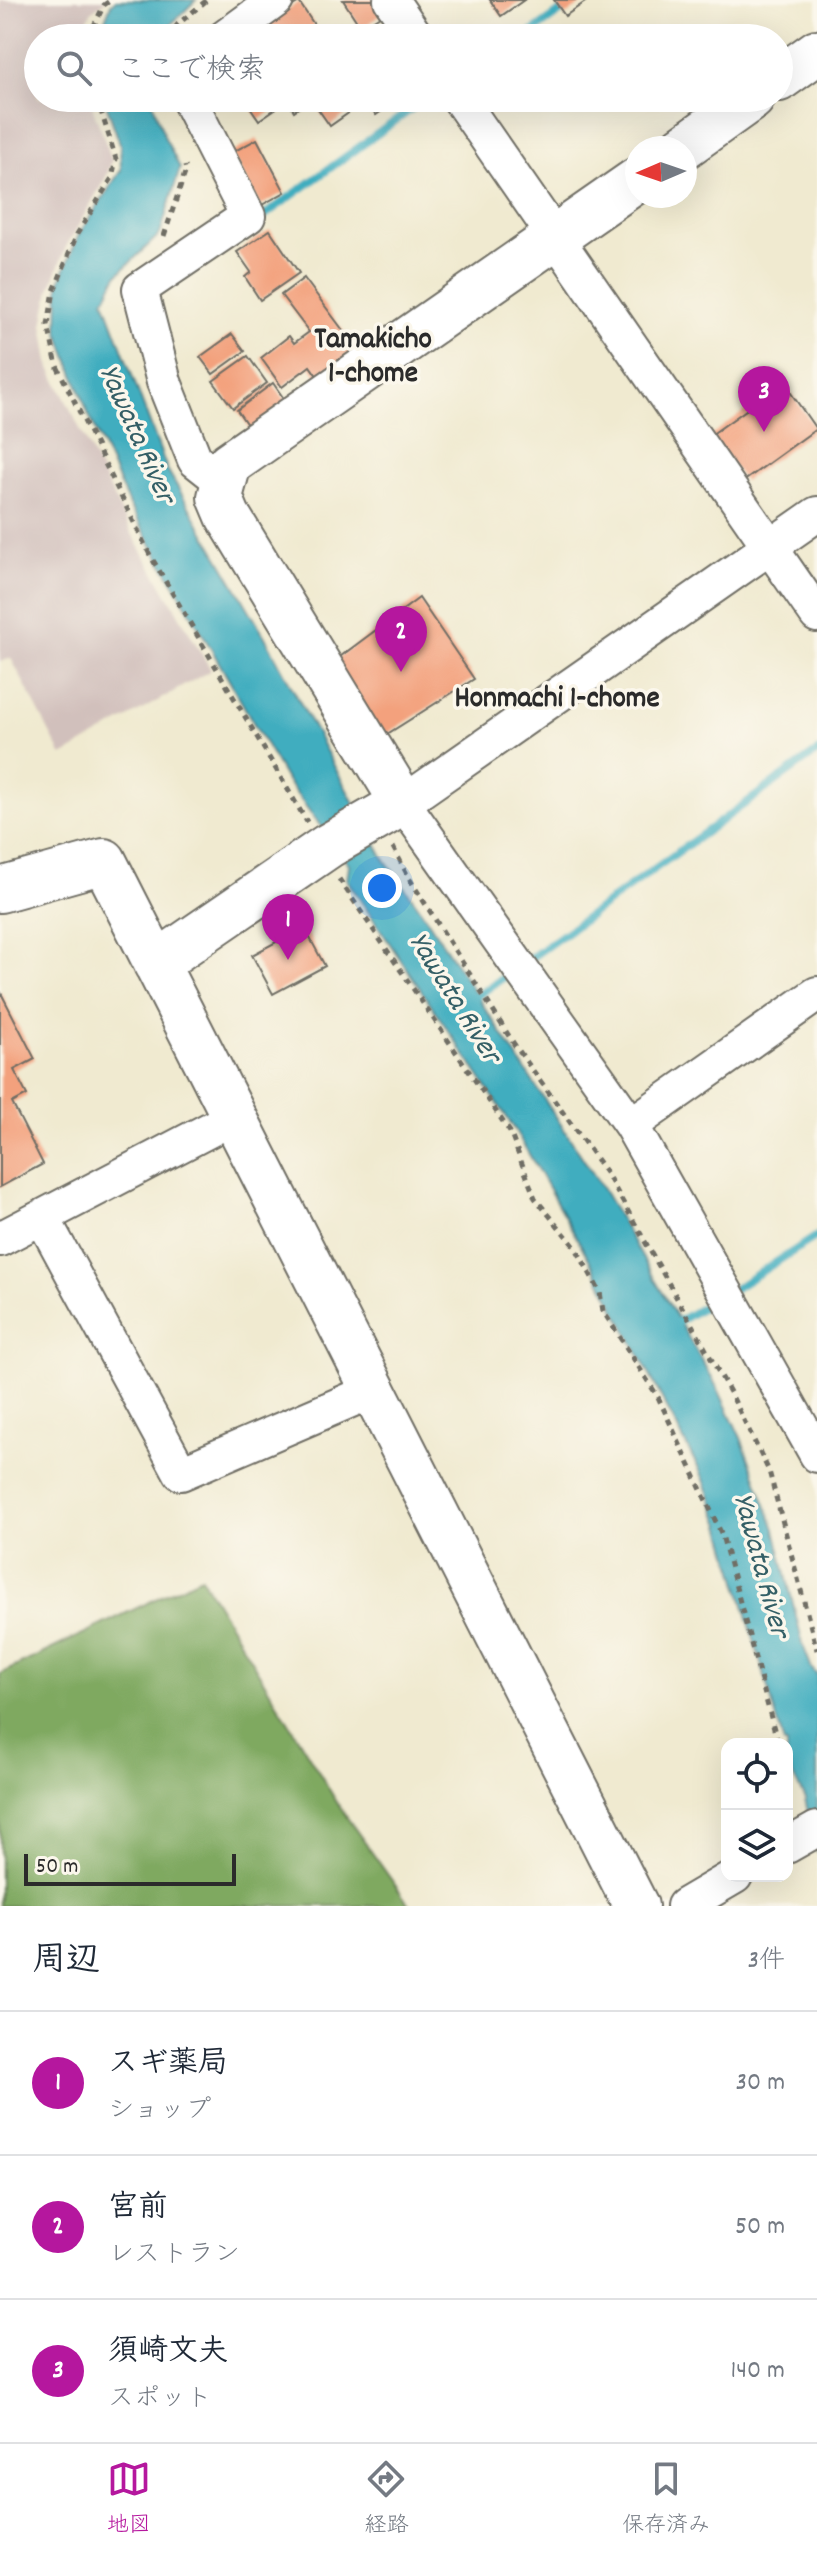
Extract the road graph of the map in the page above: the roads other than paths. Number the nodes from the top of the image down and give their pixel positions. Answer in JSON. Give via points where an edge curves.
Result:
{"nodes":[{"id":1,"x":276,"y":0,"type":"edge"},
{"id":2,"x":391,"y":0,"type":"edge"},
{"id":3,"x":243,"y":24,"type":"edge"},
{"id":4,"x":407,"y":24,"type":"edge"},
{"id":5,"x":817,"y":52,"type":"edge"},
{"id":6,"x":793,"y":69,"type":"edge"},
{"id":7,"x":195,"y":112,"type":"edge"},
{"id":8,"x":469,"y":112,"type":"edge"},
{"id":9,"x":732,"y":112,"type":"edge"},
{"id":10,"x":697,"y":137,"type":"edge"},
{"id":11,"x":625,"y":188,"type":"edge"},
{"id":12,"x":555,"y":237,"type":"junction"},
{"id":13,"x":223,"y":482,"type":"junction"},
{"id":14,"x":817,"y":514,"type":"edge"},
{"id":15,"x":770,"y":547,"type":"junction"},
{"id":16,"x":817,"y":615,"type":"edge"},
{"id":17,"x":386,"y":812,"type":"junction"},
{"id":18,"x":0,"y":890,"type":"edge"},
{"id":19,"x":156,"y":964,"type":"junction"},
{"id":20,"x":817,"y":994,"type":"edge"},
{"id":21,"x":234,"y":1117,"type":"junction"},
{"id":22,"x":631,"y":1125,"type":"junction"},
{"id":23,"x":42,"y":1217,"type":"junction"},
{"id":24,"x":0,"y":1239,"type":"edge"},
{"id":25,"x":374,"y":1390,"type":"junction"},
{"id":26,"x":817,"y":1454,"type":"edge"},
{"id":27,"x":725,"y":1882,"type":"edge"},
{"id":28,"x":636,"y":1906,"type":"edge"},
{"id":29,"x":684,"y":1906,"type":"edge"}],
"edges":[{"from":1,"to":3,"type":"street"},
{"from":2,"to":4,"type":"street"},
{"from":5,"to":6,"type":"street"},
{"from":7,"to":13,"type":"street","via":[[248,216],[140,289],[164,382],[195,460]]},
{"from":8,"to":12,"type":"street"},
{"from":9,"to":10,"type":"street"},
{"from":11,"to":12,"type":"street"},
{"from":12,"to":13,"type":"street","via":[[229,464]]},
{"from":12,"to":15,"type":"street"},
{"from":13,"to":17,"type":"street","via":[[220,497],[228,516]]},
{"from":14,"to":15,"type":"street"},
{"from":15,"to":16,"type":"street"},
{"from":15,"to":17,"type":"street"},
{"from":17,"to":19,"type":"street","via":[[324,848]]},
{"from":17,"to":22,"type":"street"},
{"from":18,"to":19,"type":"street","via":[[104,861]]},
{"from":19,"to":21,"type":"street"},
{"from":20,"to":22,"type":"street"},
{"from":21,"to":23,"type":"street"},
{"from":21,"to":25,"type":"street"},
{"from":22,"to":26,"type":"street"},
{"from":23,"to":24,"type":"street"},
{"from":23,"to":25,"type":"street","via":[[181,1473]]},
{"from":25,"to":28,"type":"street"},
{"from":27,"to":29,"type":"street"}]}
